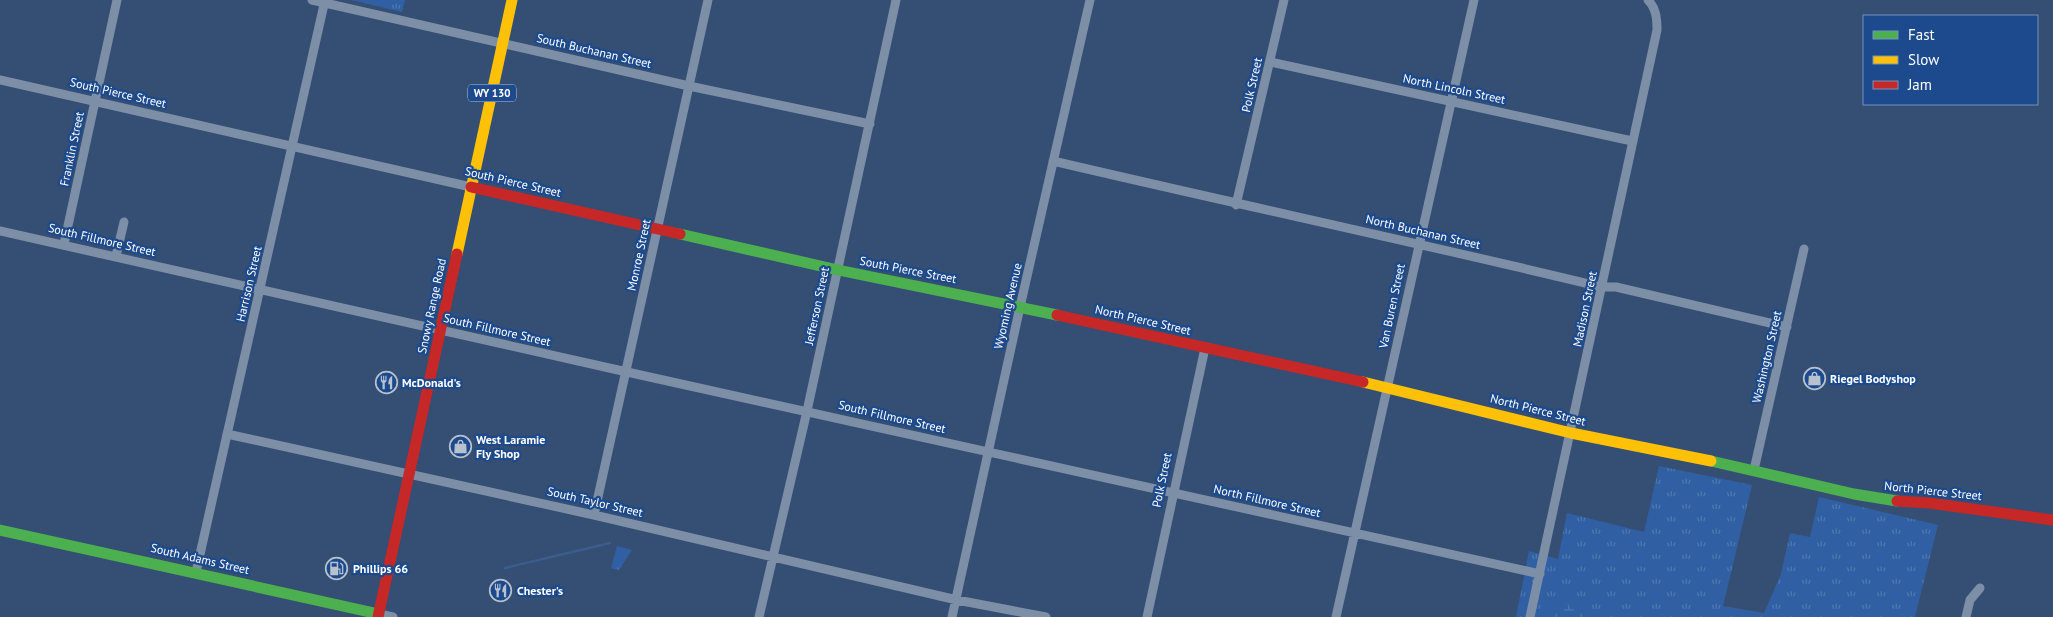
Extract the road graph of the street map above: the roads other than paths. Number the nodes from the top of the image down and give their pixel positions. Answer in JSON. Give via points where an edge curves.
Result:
{"nodes":[{"id":1,"x":118,"y":0,"type":"edge"},
{"id":2,"x":312,"y":0,"type":"edge"},
{"id":3,"x":512,"y":0,"type":"edge"},
{"id":4,"x":708,"y":0,"type":"edge"},
{"id":5,"x":896,"y":0,"type":"edge"},
{"id":6,"x":1090,"y":0,"type":"edge"},
{"id":7,"x":1284,"y":0,"type":"edge"},
{"id":8,"x":1474,"y":0,"type":"edge"},
{"id":9,"x":325,"y":1,"type":"edge"},
{"id":10,"x":1650,"y":3,"type":"edge"},
{"id":11,"x":503,"y":43,"type":"junction"},
{"id":12,"x":1270,"y":62,"type":"junction"},
{"id":13,"x":0,"y":80,"type":"edge"},
{"id":14,"x":689,"y":86,"type":"junction"},
{"id":15,"x":95,"y":102,"type":"junction"},
{"id":16,"x":1453,"y":102,"type":"junction"},
{"id":17,"x":870,"y":124,"type":"junction"},
{"id":18,"x":1632,"y":141,"type":"junction"},
{"id":19,"x":291,"y":147,"type":"junction"},
{"id":20,"x":1053,"y":161,"type":"junction"},
{"id":21,"x":471,"y":187,"type":"junction"},
{"id":22,"x":1236,"y":204,"type":"junction"},
{"id":23,"x":124,"y":222,"type":"dead end"},
{"id":24,"x":657,"y":228,"type":"junction"},
{"id":25,"x":0,"y":230,"type":"edge"},
{"id":26,"x":1419,"y":243,"type":"junction"},
{"id":27,"x":64,"y":244,"type":"junction"},
{"id":28,"x":1804,"y":249,"type":"dead end"},
{"id":29,"x":116,"y":256,"type":"junction"},
{"id":30,"x":838,"y":270,"type":"junction"},
{"id":31,"x":1602,"y":287,"type":"junction"},
{"id":32,"x":260,"y":290,"type":"junction"},
{"id":33,"x":1020,"y":307,"type":"junction"},
{"id":34,"x":1787,"y":327,"type":"junction"},
{"id":35,"x":441,"y":330,"type":"junction"},
{"id":36,"x":1205,"y":348,"type":"junction"},
{"id":37,"x":627,"y":372,"type":"junction"},
{"id":38,"x":1387,"y":387,"type":"junction"},
{"id":39,"x":807,"y":411,"type":"junction"},
{"id":40,"x":1571,"y":433,"type":"junction"},
{"id":41,"x":227,"y":434,"type":"junction"},
{"id":42,"x":988,"y":452,"type":"junction"},
{"id":43,"x":1754,"y":470,"type":"junction"},
{"id":44,"x":410,"y":474,"type":"junction"},
{"id":45,"x":1172,"y":493,"type":"junction"},
{"id":46,"x":594,"y":515,"type":"junction"},
{"id":47,"x":2053,"y":520,"type":"edge"},
{"id":48,"x":0,"y":530,"type":"edge"},
{"id":49,"x":1355,"y":533,"type":"junction"},
{"id":50,"x":773,"y":557,"type":"junction"},
{"id":51,"x":196,"y":572,"type":"junction"},
{"id":52,"x":1540,"y":574,"type":"junction"},
{"id":53,"x":1980,"y":588,"type":"dead end"},
{"id":54,"x":956,"y":600,"type":"junction"},
{"id":55,"x":379,"y":616,"type":"edge"},
{"id":56,"x":393,"y":617,"type":"edge"},
{"id":57,"x":759,"y":617,"type":"edge"},
{"id":58,"x":952,"y":617,"type":"edge"},
{"id":59,"x":1046,"y":617,"type":"edge"},
{"id":60,"x":1147,"y":617,"type":"edge"},
{"id":61,"x":1336,"y":617,"type":"edge"},
{"id":62,"x":1530,"y":617,"type":"edge"},
{"id":63,"x":1966,"y":617,"type":"edge"}],
"edges":[{"from":1,"to":15,"type":"street","name":"Franklin Street"},
{"from":2,"to":9,"type":"street","name":"South Buchanan Street"},
{"from":3,"to":11,"type":"main road","name":"Snowy Range Road","number":"WY 130"},
{"from":4,"to":14,"type":"street","name":"Monroe Street"},
{"from":5,"to":17,"type":"street","name":"Jefferson Street"},
{"from":6,"to":20,"type":"street","name":"Wyoming Avenue"},
{"from":7,"to":12,"type":"street","name":"Polk Street"},
{"from":8,"to":16,"type":"street","name":"Van Buren Street"},
{"from":9,"to":11,"type":"street","name":"South Buchanan Street"},
{"from":9,"to":19,"type":"street","name":"Harrison Street"},
{"from":10,"to":18,"type":"street","name":"Madison Street","via":[[1656,16],[1657,30]]},
{"from":11,"to":14,"type":"street","name":"South Buchanan Street"},
{"from":11,"to":21,"type":"main road","name":"Snowy Range Road","number":"WY 130"},
{"from":12,"to":16,"type":"street","name":"North Lincoln Street"},
{"from":12,"to":22,"type":"street","name":"Polk Street"},
{"from":13,"to":15,"type":"street","name":"South Pierce Street"},
{"from":14,"to":17,"type":"street","name":"South Buchanan Street"},
{"from":14,"to":24,"type":"street","name":"Monroe Street"},
{"from":15,"to":19,"type":"street","name":"South Pierce Street"},
{"from":15,"to":27,"type":"street","name":"Franklin Street"},
{"from":16,"to":18,"type":"street","name":"North Lincoln Street"},
{"from":16,"to":26,"type":"street","name":"Van Buren Street"},
{"from":17,"to":30,"type":"street","name":"Jefferson Street"},
{"from":18,"to":31,"type":"street","name":"Madison Street"},
{"from":19,"to":21,"type":"street","name":"South Pierce Street"},
{"from":19,"to":32,"type":"street","name":"Harrison Street"},
{"from":20,"to":22,"type":"street","name":"North Buchanan Street"},
{"from":20,"to":33,"type":"street","name":"Wyoming Avenue"},
{"from":21,"to":24,"type":"main road","name":"South Pierce Street"},
{"from":21,"to":35,"type":"main road","name":"Snowy Range Road","number":"WY 130"},
{"from":22,"to":26,"type":"street","name":"North Buchanan Street"},
{"from":23,"to":29,"type":"street"},
{"from":24,"to":30,"type":"main road","name":"South Pierce Street"},
{"from":24,"to":37,"type":"street","name":"Monroe Street"},
{"from":25,"to":27,"type":"street","name":"South Fillmore Street"},
{"from":26,"to":31,"type":"street","name":"North Buchanan Street"},
{"from":26,"to":38,"type":"street","name":"Van Buren Street"},
{"from":27,"to":29,"type":"street","name":"South Fillmore Street"},
{"from":28,"to":34,"type":"street","name":"Washington Street"},
{"from":29,"to":32,"type":"street","name":"South Fillmore Street"},
{"from":30,"to":33,"type":"main road","name":"South Pierce Street"},
{"from":30,"to":39,"type":"street","name":"Jefferson Street"},
{"from":31,"to":34,"type":"street","name":"North Buchanan Street","via":[[1616,287]]},
{"from":31,"to":40,"type":"street","name":"Madison Street"},
{"from":32,"to":35,"type":"street","name":"South Fillmore Street"},
{"from":32,"to":41,"type":"street","name":"Harrison Street"},
{"from":33,"to":36,"type":"main road","name":"North Pierce Street"},
{"from":33,"to":42,"type":"street","name":"Wyoming Avenue"},
{"from":34,"to":43,"type":"street","name":"Washington Street"},
{"from":35,"to":37,"type":"street","name":"South Fillmore Street"},
{"from":35,"to":44,"type":"main road","name":"Snowy Range Road","number":"WY 130"},
{"from":36,"to":38,"type":"main road","name":"North Pierce Street"},
{"from":36,"to":45,"type":"street","name":"Polk Street"},
{"from":37,"to":39,"type":"street","name":"South Fillmore Street"},
{"from":37,"to":46,"type":"street","name":"Monroe Street"},
{"from":38,"to":40,"type":"main road","name":"North Pierce Street"},
{"from":38,"to":49,"type":"street","name":"Van Buren Street"},
{"from":39,"to":42,"type":"street","name":"South Fillmore Street"},
{"from":39,"to":50,"type":"street","name":"Jefferson Street"},
{"from":40,"to":43,"type":"main road","name":"North Pierce Street"},
{"from":40,"to":52,"type":"street","name":"Madison Street"},
{"from":41,"to":44,"type":"street","name":"South Taylor Street"},
{"from":41,"to":51,"type":"street","name":"Harrison Street"},
{"from":42,"to":45,"type":"street","name":"North Fillmore Street"},
{"from":42,"to":54,"type":"street","name":"Wyoming Avenue"},
{"from":43,"to":47,"type":"main road","name":"North Pierce Street","via":[[1885,500]]},
{"from":44,"to":46,"type":"street","name":"South Taylor Street"},
{"from":44,"to":55,"type":"main road","name":"Snowy Range Road","number":"WY 130"},
{"from":45,"to":49,"type":"street","name":"North Fillmore Street"},
{"from":45,"to":60,"type":"street","name":"Polk Street"},
{"from":46,"to":50,"type":"street","name":"South Taylor Street"},
{"from":48,"to":51,"type":"main road","name":"South Adams Street"},
{"from":49,"to":52,"type":"street","name":"North Fillmore Street"},
{"from":49,"to":61,"type":"street","name":"Van Buren Street"},
{"from":50,"to":54,"type":"street","name":"South Taylor Street"},
{"from":50,"to":57,"type":"street","name":"Jefferson Street"},
{"from":51,"to":55,"type":"main road","name":"South Adams Street"},
{"from":52,"to":62,"type":"street","name":"Madison Street"},
{"from":53,"to":63,"type":"street","via":[[1970,600]]},
{"from":54,"to":58,"type":"street","name":"Wyoming Avenue"},
{"from":54,"to":59,"type":"street","name":"South Taylor Street"},
{"from":55,"to":56,"type":"street","name":"South Adams Street"}]}
